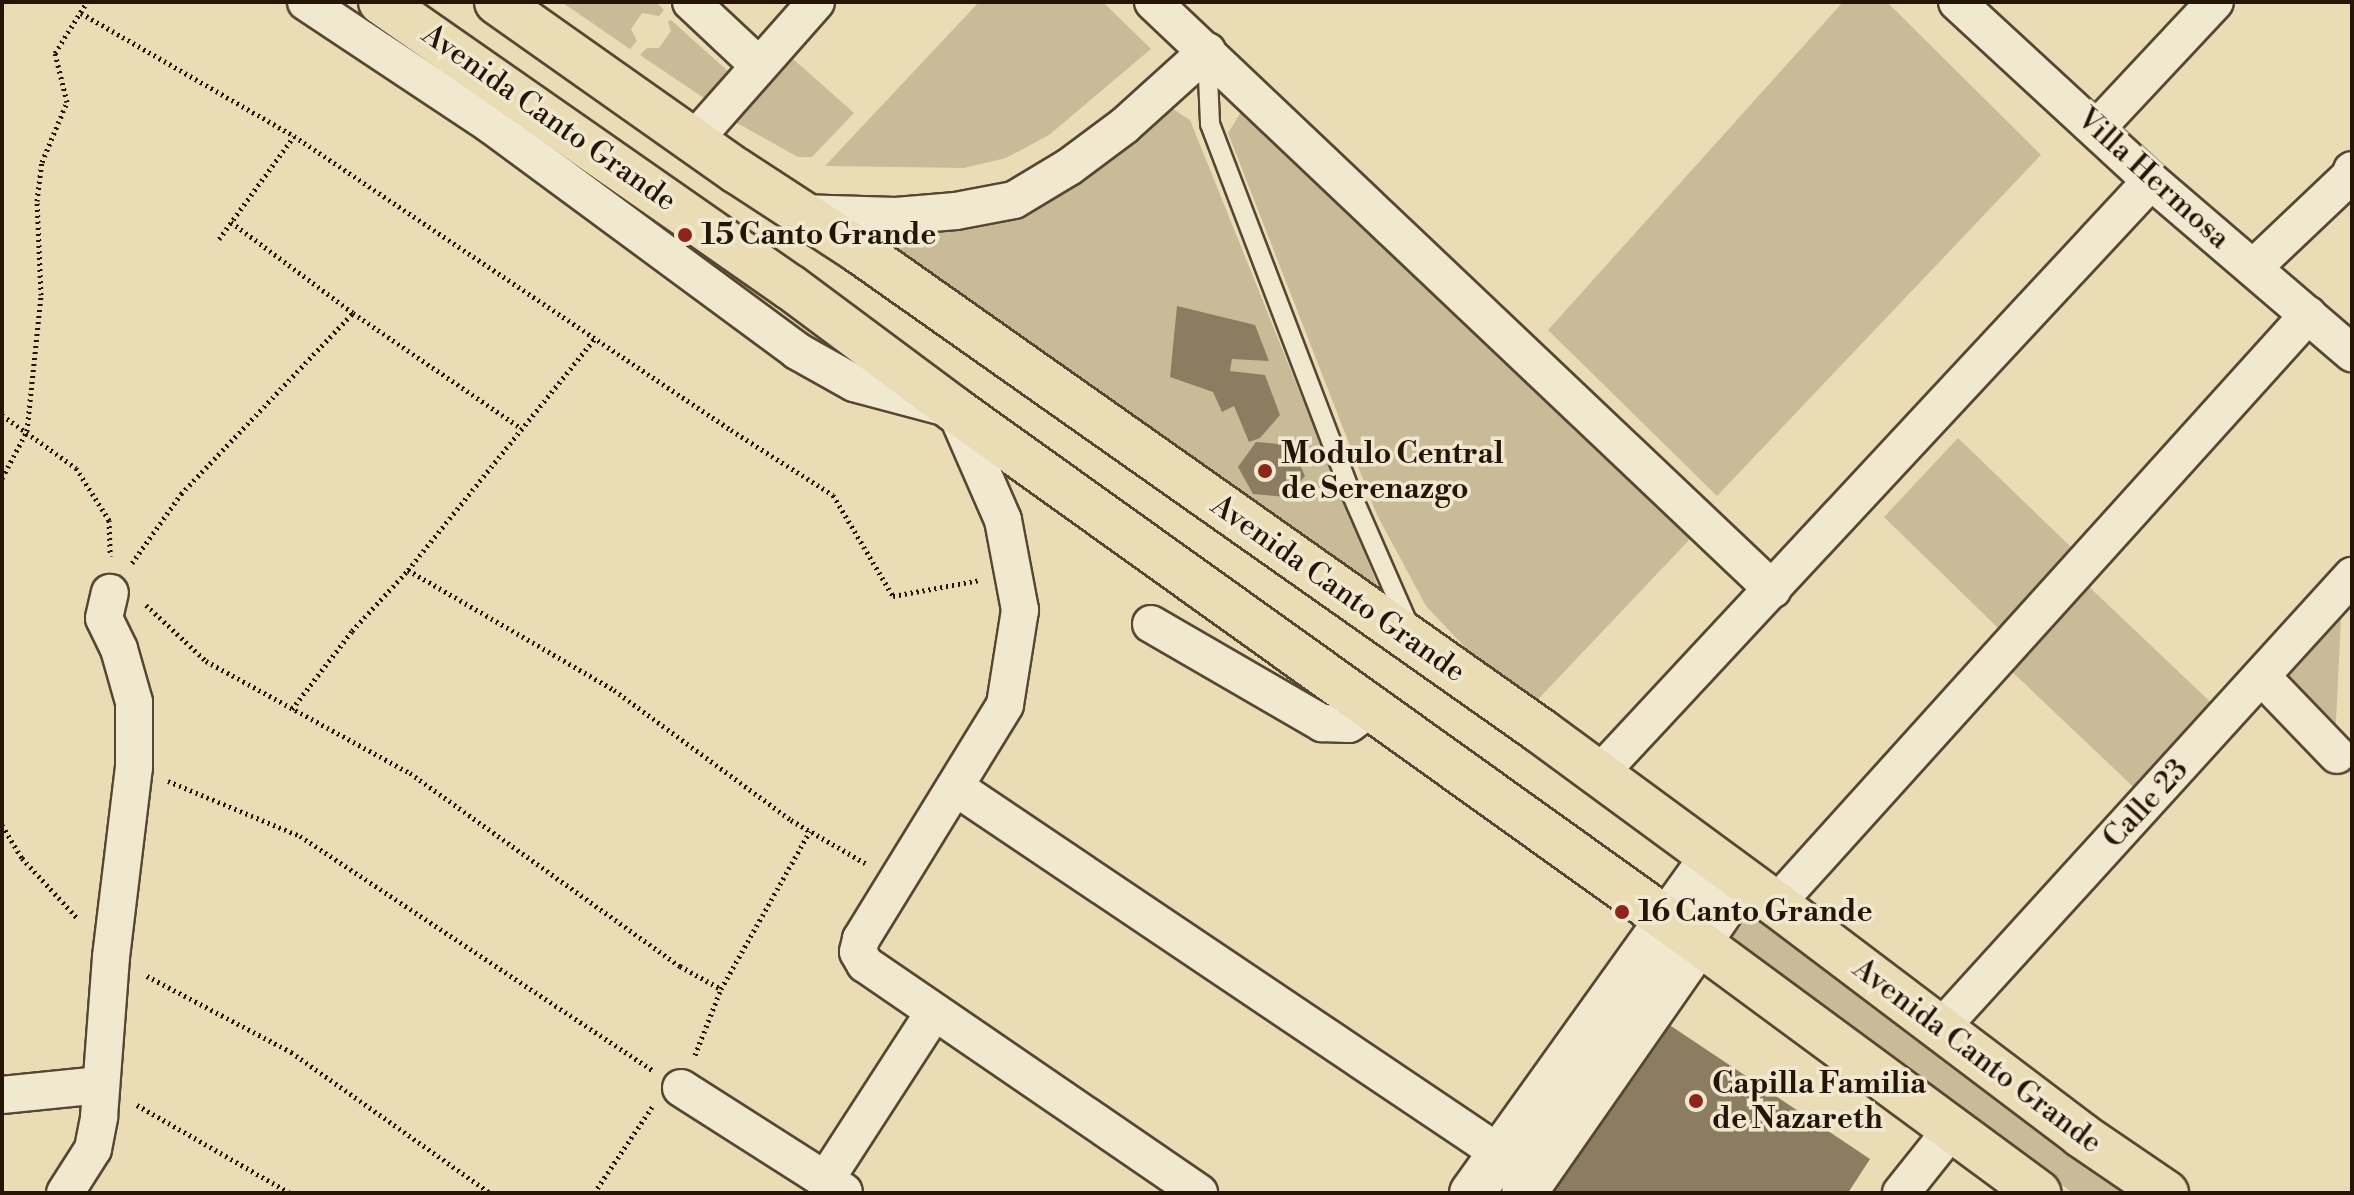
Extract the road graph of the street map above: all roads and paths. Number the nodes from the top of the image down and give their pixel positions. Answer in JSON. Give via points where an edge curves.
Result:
{"nodes":[{"id":1,"x":87,"y":2,"type":"edge"},
{"id":2,"x":306,"y":2,"type":"edge"},
{"id":3,"x":381,"y":2,"type":"edge"},
{"id":4,"x":691,"y":2,"type":"edge"},
{"id":5,"x":816,"y":2,"type":"edge"},
{"id":6,"x":1153,"y":2,"type":"edge"},
{"id":7,"x":1957,"y":2,"type":"edge"},
{"id":8,"x":2215,"y":2,"type":"edge"},
{"id":9,"x":523,"y":9,"type":"edge"},
{"id":10,"x":81,"y":13,"type":"junction"},
{"id":11,"x":1207,"y":51,"type":"junction"},
{"id":12,"x":758,"y":65,"type":"junction"},
{"id":13,"x":2096,"y":129,"type":"junction"},
{"id":14,"x":294,"y":136,"type":"junction"},
{"id":15,"x":694,"y":140,"type":"junction"},
{"id":16,"x":2351,"y":174,"type":"edge"},
{"id":17,"x":2151,"y":181,"type":"junction"},
{"id":18,"x":798,"y":213,"type":"junction"},
{"id":19,"x":231,"y":222,"type":"junction"},
{"id":20,"x":219,"y":239,"type":"dead end"},
{"id":21,"x":2253,"y":268,"type":"junction"},
{"id":22,"x":353,"y":313,"type":"junction"},
{"id":23,"x":2336,"y":334,"type":"edge"},
{"id":24,"x":595,"y":338,"type":"junction"},
{"id":25,"x":955,"y":410,"type":"junction"},
{"id":26,"x":2,"y":415,"type":"edge"},
{"id":27,"x":521,"y":428,"type":"junction"},
{"id":28,"x":27,"y":431,"type":"junction"},
{"id":29,"x":2,"y":478,"type":"edge"},
{"id":30,"x":408,"y":570,"type":"junction"},
{"id":31,"x":1012,"y":575,"type":"junction"},
{"id":32,"x":2352,"y":576,"type":"edge"},
{"id":33,"x":1773,"y":590,"type":"junction"},
{"id":34,"x":110,"y":593,"type":"junction"},
{"id":35,"x":1151,"y":624,"type":"dead end"},
{"id":36,"x":1410,"y":641,"type":"junction"},
{"id":37,"x":2262,"y":677,"type":"junction"},
{"id":38,"x":292,"y":709,"type":"junction"},
{"id":39,"x":1370,"y":709,"type":"junction"},
{"id":40,"x":2337,"y":755,"type":"dead end"},
{"id":41,"x":134,"y":767,"type":"junction"},
{"id":42,"x":1599,"y":774,"type":"junction"},
{"id":43,"x":955,"y":787,"type":"junction"},
{"id":44,"x":2,"y":825,"type":"edge"},
{"id":45,"x":810,"y":831,"type":"junction"},
{"id":46,"x":897,"y":881,"type":"junction"},
{"id":47,"x":1743,"y":881,"type":"junction"},
{"id":48,"x":1682,"y":932,"type":"junction"},
{"id":49,"x":111,"y":957,"type":"junction"},
{"id":50,"x":721,"y":989,"type":"junction"},
{"id":51,"x":934,"y":1012,"type":"junction"},
{"id":52,"x":1939,"y":1030,"type":"junction"},
{"id":53,"x":100,"y":1085,"type":"junction"},
{"id":54,"x":675,"y":1085,"type":"junction"},
{"id":55,"x":2,"y":1095,"type":"edge"},
{"id":56,"x":1952,"y":1129,"type":"junction"},
{"id":57,"x":1499,"y":1153,"type":"junction"},
{"id":58,"x":836,"y":1186,"type":"edge"},
{"id":59,"x":69,"y":1192,"type":"edge"},
{"id":60,"x":290,"y":1193,"type":"edge"},
{"id":61,"x":490,"y":1193,"type":"edge"},
{"id":62,"x":594,"y":1193,"type":"edge"},
{"id":63,"x":1199,"y":1193,"type":"edge"},
{"id":64,"x":1472,"y":1193,"type":"edge"},
{"id":65,"x":1524,"y":1193,"type":"edge"},
{"id":66,"x":1901,"y":1193,"type":"edge"},
{"id":67,"x":2038,"y":1193,"type":"edge"},
{"id":68,"x":2166,"y":1193,"type":"edge"}],
"edges":[{"from":1,"to":10,"type":"path"},
{"from":2,"to":25,"type":"street","via":[[491,125],[797,351],[854,383]]},
{"from":3,"to":25,"type":"main road","name":"Avenida Canto Grande","via":[[777,278]]},
{"from":4,"to":12,"type":"street"},
{"from":5,"to":12,"type":"street"},
{"from":6,"to":11,"type":"street"},
{"from":7,"to":13,"type":"street","name":"Villa Hermosa"},
{"from":8,"to":13,"type":"street"},
{"from":9,"to":15,"type":"main road","name":"Avenida Canto Grande"},
{"from":10,"to":14,"type":"path"},
{"from":10,"to":28,"type":"path","via":[[55,53],[67,102],[42,162],[37,201],[41,295]]},
{"from":11,"to":18,"type":"street","via":[[1124,126],[1014,200],[896,216]]},
{"from":11,"to":33,"type":"street"},
{"from":11,"to":36,"type":"lane","via":[[1210,124],[1351,493],[1409,626]]},
{"from":12,"to":15,"type":"street"},
{"from":13,"to":17,"type":"street","name":"Villa Hermosa"},
{"from":14,"to":19,"type":"path"},
{"from":14,"to":24,"type":"path"},
{"from":15,"to":18,"type":"main road","name":"Avenida Canto Grande"},
{"from":16,"to":21,"type":"street"},
{"from":17,"to":21,"type":"street","name":"Villa Hermosa"},
{"from":17,"to":33,"type":"street"},
{"from":18,"to":36,"type":"main road","name":"Avenida Canto Grande","via":[[858,250]]},
{"from":19,"to":20,"type":"path"},
{"from":19,"to":22,"type":"path"},
{"from":21,"to":23,"type":"street","name":"Villa Hermosa"},
{"from":22,"to":27,"type":"path"},
{"from":22,"to":34,"type":"path","via":[[181,494]]},
{"from":23,"to":47,"type":"street"},
{"from":24,"to":27,"type":"path"},
{"from":24,"to":31,"type":"path","via":[[833,495],[893,596]]},
{"from":25,"to":31,"type":"street","via":[[1003,520]]},
{"from":25,"to":39,"type":"main road","name":"Avenida Canto Grande"},
{"from":26,"to":28,"type":"path"},
{"from":27,"to":30,"type":"path"},
{"from":28,"to":29,"type":"path"},
{"from":28,"to":34,"type":"path","via":[[76,468],[109,520]]},
{"from":30,"to":38,"type":"path"},
{"from":30,"to":45,"type":"path","via":[[614,690]]},
{"from":31,"to":43,"type":"street","via":[[1020,610],[1005,705]]},
{"from":32,"to":37,"type":"street","name":"Calle 23"},
{"from":33,"to":42,"type":"street"},
{"from":34,"to":38,"type":"path","via":[[124,590],[137,596],[206,661]]},
{"from":34,"to":41,"type":"street","via":[[104,618],[134,702]]},
{"from":35,"to":39,"type":"street","via":[[1322,723],[1349,724]]},
{"from":36,"to":42,"type":"main road","name":"Avenida Canto Grande"},
{"from":37,"to":40,"type":"street"},
{"from":37,"to":52,"type":"street","name":"Calle 23"},
{"from":38,"to":50,"type":"path","via":[[410,773],[680,966]]},
{"from":39,"to":48,"type":"main road","name":"Avenida Canto Grande"},
{"from":41,"to":49,"type":"street"},
{"from":41,"to":54,"type":"path","via":[[300,836]]},
{"from":42,"to":47,"type":"main road","name":"Avenida Canto Grande"},
{"from":43,"to":46,"type":"street"},
{"from":43,"to":57,"type":"street"},
{"from":44,"to":49,"type":"path","via":[[22,858]]},
{"from":45,"to":46,"type":"path"},
{"from":45,"to":50,"type":"path"},
{"from":46,"to":51,"type":"street","via":[[858,952],[865,964]]},
{"from":47,"to":48,"type":"street"},
{"from":47,"to":52,"type":"main road","name":"Avenida Canto Grande"},
{"from":48,"to":56,"type":"main road","name":"Avenida Canto Grande"},
{"from":48,"to":57,"type":"street"},
{"from":48,"to":65,"type":"street"},
{"from":49,"to":53,"type":"street"},
{"from":49,"to":61,"type":"path","via":[[291,1052]]},
{"from":50,"to":54,"type":"path"},
{"from":51,"to":58,"type":"street"},
{"from":51,"to":63,"type":"street"},
{"from":52,"to":68,"type":"main road","name":"Avenida Canto Grande"},
{"from":53,"to":55,"type":"street"},
{"from":53,"to":59,"type":"street","via":[[93,1149]]},
{"from":53,"to":60,"type":"path"},
{"from":54,"to":58,"type":"street"},
{"from":54,"to":62,"type":"path"},
{"from":56,"to":66,"type":"street"},
{"from":56,"to":67,"type":"main road","name":"Avenida Canto Grande"},
{"from":57,"to":64,"type":"street"}]}
